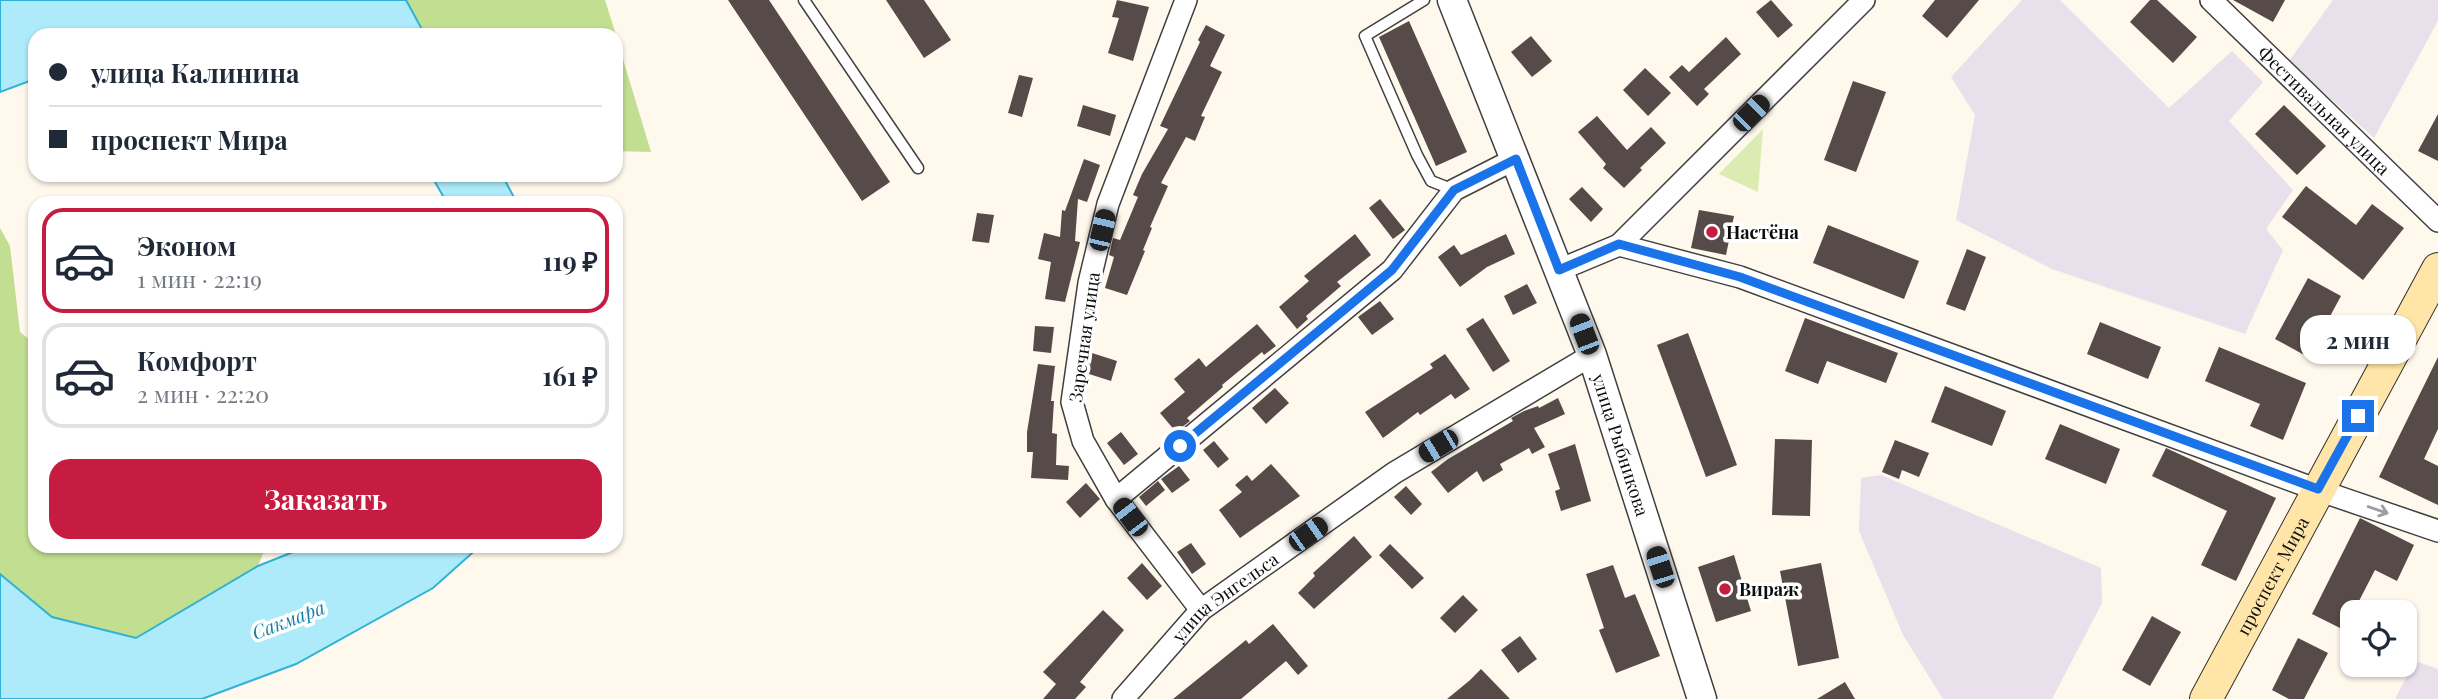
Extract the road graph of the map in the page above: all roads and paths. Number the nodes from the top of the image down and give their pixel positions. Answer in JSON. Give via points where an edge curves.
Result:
{"nodes":[{"id":1,"x":804,"y":0,"type":"edge"},
{"id":2,"x":1186,"y":0,"type":"edge"},
{"id":3,"x":1424,"y":0,"type":"edge"},
{"id":4,"x":1452,"y":0,"type":"edge"},
{"id":5,"x":1864,"y":0,"type":"edge"},
{"id":6,"x":2211,"y":0,"type":"edge"},
{"id":7,"x":1516,"y":159,"type":"junction"},
{"id":8,"x":918,"y":168,"type":"dead end"},
{"id":9,"x":1454,"y":190,"type":"junction"},
{"id":10,"x":2438,"y":221,"type":"edge"},
{"id":11,"x":1619,"y":244,"type":"junction"},
{"id":12,"x":2438,"y":269,"type":"edge"},
{"id":13,"x":1559,"y":270,"type":"junction"},
{"id":14,"x":1592,"y":355,"type":"junction"},
{"id":15,"x":2318,"y":489,"type":"junction"},
{"id":16,"x":1116,"y":499,"type":"junction"},
{"id":17,"x":2438,"y":531,"type":"edge"},
{"id":18,"x":1201,"y":610,"type":"junction"},
{"id":19,"x":1123,"y":699,"type":"edge"},
{"id":20,"x":1702,"y":699,"type":"edge"},
{"id":21,"x":2206,"y":699,"type":"edge"}],
"edges":[{"from":1,"to":8,"type":"lane"},
{"from":2,"to":16,"type":"street","name":"Заречная улица","via":[[1108,204],[1090,283],[1072,402],[1083,441]]},
{"from":3,"to":9,"type":"lane","via":[[1365,36],[1431,181]]},
{"from":4,"to":7,"type":"street","name":"улица Рыбникова"},
{"from":5,"to":11,"type":"street"},
{"from":6,"to":10,"type":"street","name":"Фестивальная улица"},
{"from":7,"to":9,"type":"street"},
{"from":7,"to":13,"type":"street","name":"улица Рыбникова"},
{"from":9,"to":16,"type":"street","via":[[1392,270]]},
{"from":11,"to":13,"type":"street"},
{"from":11,"to":15,"type":"street","via":[[1740,277]]},
{"from":12,"to":15,"type":"main road","name":"проспект Мира"},
{"from":13,"to":14,"type":"street","name":"улица Рыбникова"},
{"from":14,"to":18,"type":"street","name":"улица Энгельса","via":[[1394,473]]},
{"from":14,"to":20,"type":"street","name":"улица Рыбникова"},
{"from":15,"to":17,"type":"street","one_way":true},
{"from":15,"to":21,"type":"main road","name":"проспект Мира"},
{"from":16,"to":18,"type":"street","name":"Заречная улица"},
{"from":18,"to":19,"type":"street","name":"улица Энгельса"}]}
